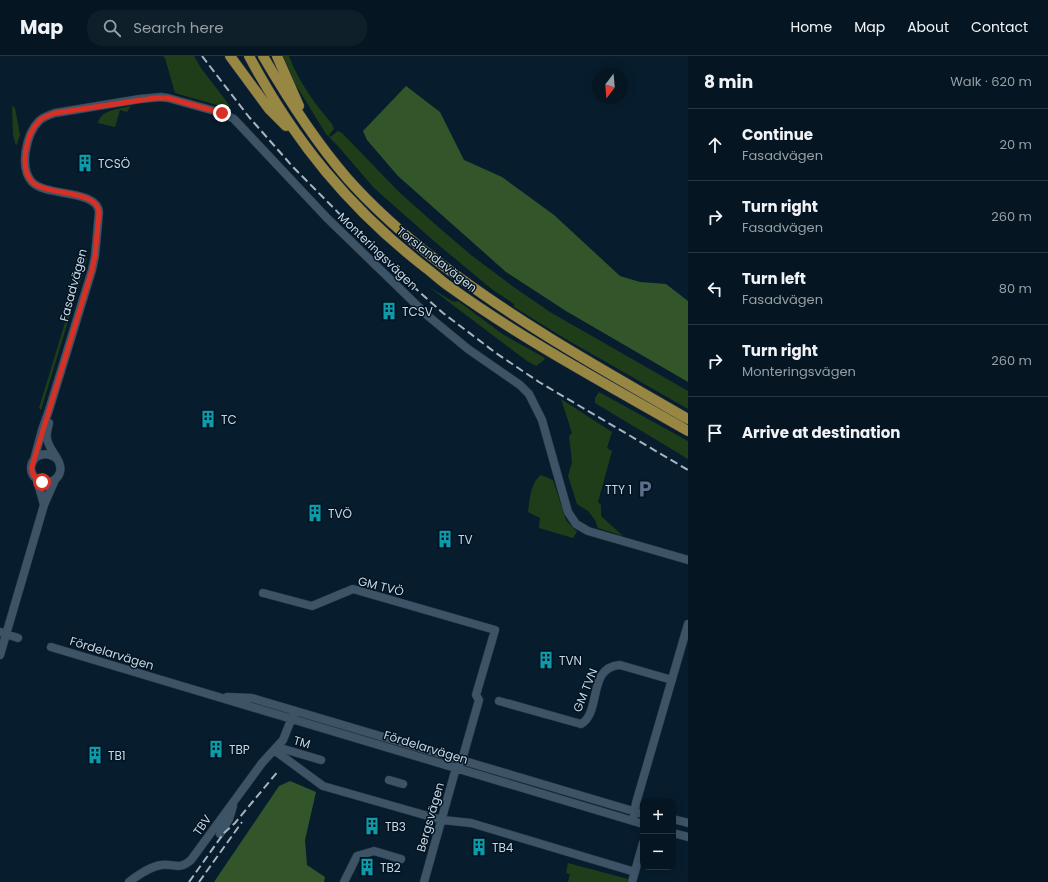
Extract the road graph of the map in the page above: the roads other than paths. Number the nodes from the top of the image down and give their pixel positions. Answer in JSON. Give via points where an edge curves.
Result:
{"nodes":[{"id":1,"x":230,"y":56,"type":"edge"},
{"id":2,"x":249,"y":56,"type":"edge"},
{"id":3,"x":263,"y":56,"type":"edge"},
{"id":4,"x":277,"y":56,"type":"edge"},
{"id":5,"x":310,"y":130,"type":"junction"},
{"id":6,"x":300,"y":140,"type":"junction"},
{"id":7,"x":35,"y":184,"type":"joint"},
{"id":8,"x":49,"y":410,"type":"junction"},
{"id":9,"x":688,"y":419,"type":"edge"},
{"id":10,"x":688,"y":431,"type":"edge"},
{"id":11,"x":57,"y":459,"type":"junction"},
{"id":12,"x":34,"y":460,"type":"junction"},
{"id":13,"x":38,"y":480,"type":"junction"},
{"id":14,"x":54,"y":480,"type":"junction"},
{"id":15,"x":44,"y":505,"type":"junction"},
{"id":16,"x":688,"y":560,"type":"edge"},
{"id":17,"x":263,"y":593,"type":"dead end"},
{"id":18,"x":688,"y":624,"type":"edge"},
{"id":19,"x":3,"y":633,"type":"edge"},
{"id":20,"x":18,"y":638,"type":"dead end"},
{"id":21,"x":51,"y":647,"type":"dead end"},
{"id":22,"x":0,"y":655,"type":"edge"},
{"id":23,"x":672,"y":680,"type":"junction"},
{"id":24,"x":499,"y":700,"type":"dead end"},
{"id":25,"x":293,"y":715,"type":"junction"},
{"id":26,"x":276,"y":748,"type":"junction"},
{"id":27,"x":321,"y":760,"type":"dead end"},
{"id":28,"x":462,"y":760,"type":"junction"},
{"id":29,"x":456,"y":768,"type":"junction"},
{"id":30,"x":389,"y":780,"type":"dead end"},
{"id":31,"x":403,"y":784,"type":"dead end"},
{"id":32,"x":240,"y":793,"type":"junction"},
{"id":33,"x":636,"y":813,"type":"edge"},
{"id":34,"x":442,"y":820,"type":"junction"},
{"id":35,"x":676,"y":820,"type":"edge"},
{"id":36,"x":676,"y":823,"type":"edge"},
{"id":37,"x":688,"y":823,"type":"edge"},
{"id":38,"x":688,"y":827,"type":"edge"},
{"id":39,"x":676,"y":830,"type":"edge"},
{"id":40,"x":220,"y":834,"type":"dead end"},
{"id":41,"x":676,"y":834,"type":"edge"},
{"id":42,"x":688,"y":834,"type":"edge"},
{"id":43,"x":688,"y":837,"type":"edge"},
{"id":44,"x":640,"y":854,"type":"edge"},
{"id":45,"x":401,"y":859,"type":"dead end"},
{"id":46,"x":635,"y":872,"type":"junction"},
{"id":47,"x":130,"y":882,"type":"edge"},
{"id":48,"x":344,"y":882,"type":"edge"},
{"id":49,"x":424,"y":882,"type":"edge"},
{"id":50,"x":632,"y":882,"type":"edge"}],
"edges":[{"from":1,"to":6,"type":"main road","via":[[269,109]]},
{"from":2,"to":6,"type":"main road","name":"Torslandavägen"},
{"from":3,"to":5,"type":"main road","name":"Torslandavägen"},
{"from":4,"to":5,"type":"main road"},
{"from":5,"to":9,"type":"main road","name":"Torslandavägen","via":[[363,195],[417,245],[544,335]]},
{"from":6,"to":10,"type":"main road","name":"Torslandavägen","via":[[368,218],[448,286],[537,344]]},
{"from":7,"to":8,"type":"street","name":"Fasadvägen","via":[[94,201],[99,212],[92,270]]},
{"from":7,"to":16,"type":"street","name":"Monteringsvägen","via":[[27,173],[25,154],[34,128],[49,114],[161,98],[222,113],[232,118],[327,218],[428,316],[468,349],[524,389],[542,420],[568,512],[576,524],[588,531]]},
{"from":8,"to":11,"type":"street","name":"Fasadvägen","via":[[47,438]]},
{"from":8,"to":12,"type":"street","name":"Fasadvägen"},
{"from":11,"to":12,"type":"street","via":[[45,454]]},
{"from":11,"to":14,"type":"street","name":"Fasadvägen","via":[[60,471]]},
{"from":12,"to":13,"type":"street","name":"Fasadvägen","via":[[32,471]]},
{"from":13,"to":14,"type":"street","via":[[46,483]]},
{"from":13,"to":15,"type":"street","name":"Fasadvägen"},
{"from":14,"to":15,"type":"street","name":"Fasadvägen"},
{"from":15,"to":19,"type":"street","name":"Fasadvägen"},
{"from":17,"to":28,"type":"street","name":"GM TVÖ","via":[[312,606],[353,589],[495,630],[476,695],[479,700]]},
{"from":18,"to":23,"type":"street"},
{"from":19,"to":20,"type":"street"},
{"from":19,"to":22,"type":"street","name":"Fasadvägen"},
{"from":21,"to":25,"type":"street","name":"Fördelarvägen","via":[[212,696]]},
{"from":23,"to":24,"type":"street","name":"GM TVN","via":[[620,665],[606,668],[589,716],[581,724]]},
{"from":23,"to":33,"type":"street"},
{"from":25,"to":26,"type":"street","name":"TBV","via":[[283,740]]},
{"from":25,"to":28,"type":"street","name":"Fördelarvägen"},
{"from":25,"to":29,"type":"street","name":"Fördelarvägen"},
{"from":26,"to":27,"type":"street","name":"TM"},
{"from":26,"to":32,"type":"street","name":"TBV"},
{"from":26,"to":34,"type":"street","via":[[323,786]]},
{"from":28,"to":29,"type":"street","name":"Bergsvägen"},
{"from":28,"to":33,"type":"street","name":"Fördelarvägen"},
{"from":29,"to":33,"type":"street","name":"Fördelarvägen"},
{"from":29,"to":34,"type":"street","name":"Bergsvägen"},
{"from":30,"to":31,"type":"street"},
{"from":32,"to":40,"type":"street"},
{"from":32,"to":47,"type":"street","name":"TBV","via":[[185,866],[155,867],[137,875]]},
{"from":34,"to":46,"type":"street","via":[[471,823]]},
{"from":34,"to":49,"type":"street","name":"Bergsvägen"},
{"from":35,"to":37,"type":"street"},
{"from":36,"to":38,"type":"street"},
{"from":39,"to":42,"type":"street"},
{"from":41,"to":43,"type":"street"},
{"from":44,"to":46,"type":"street"},
{"from":45,"to":48,"type":"street","via":[[374,851],[357,856]]},
{"from":46,"to":50,"type":"street"}]}
